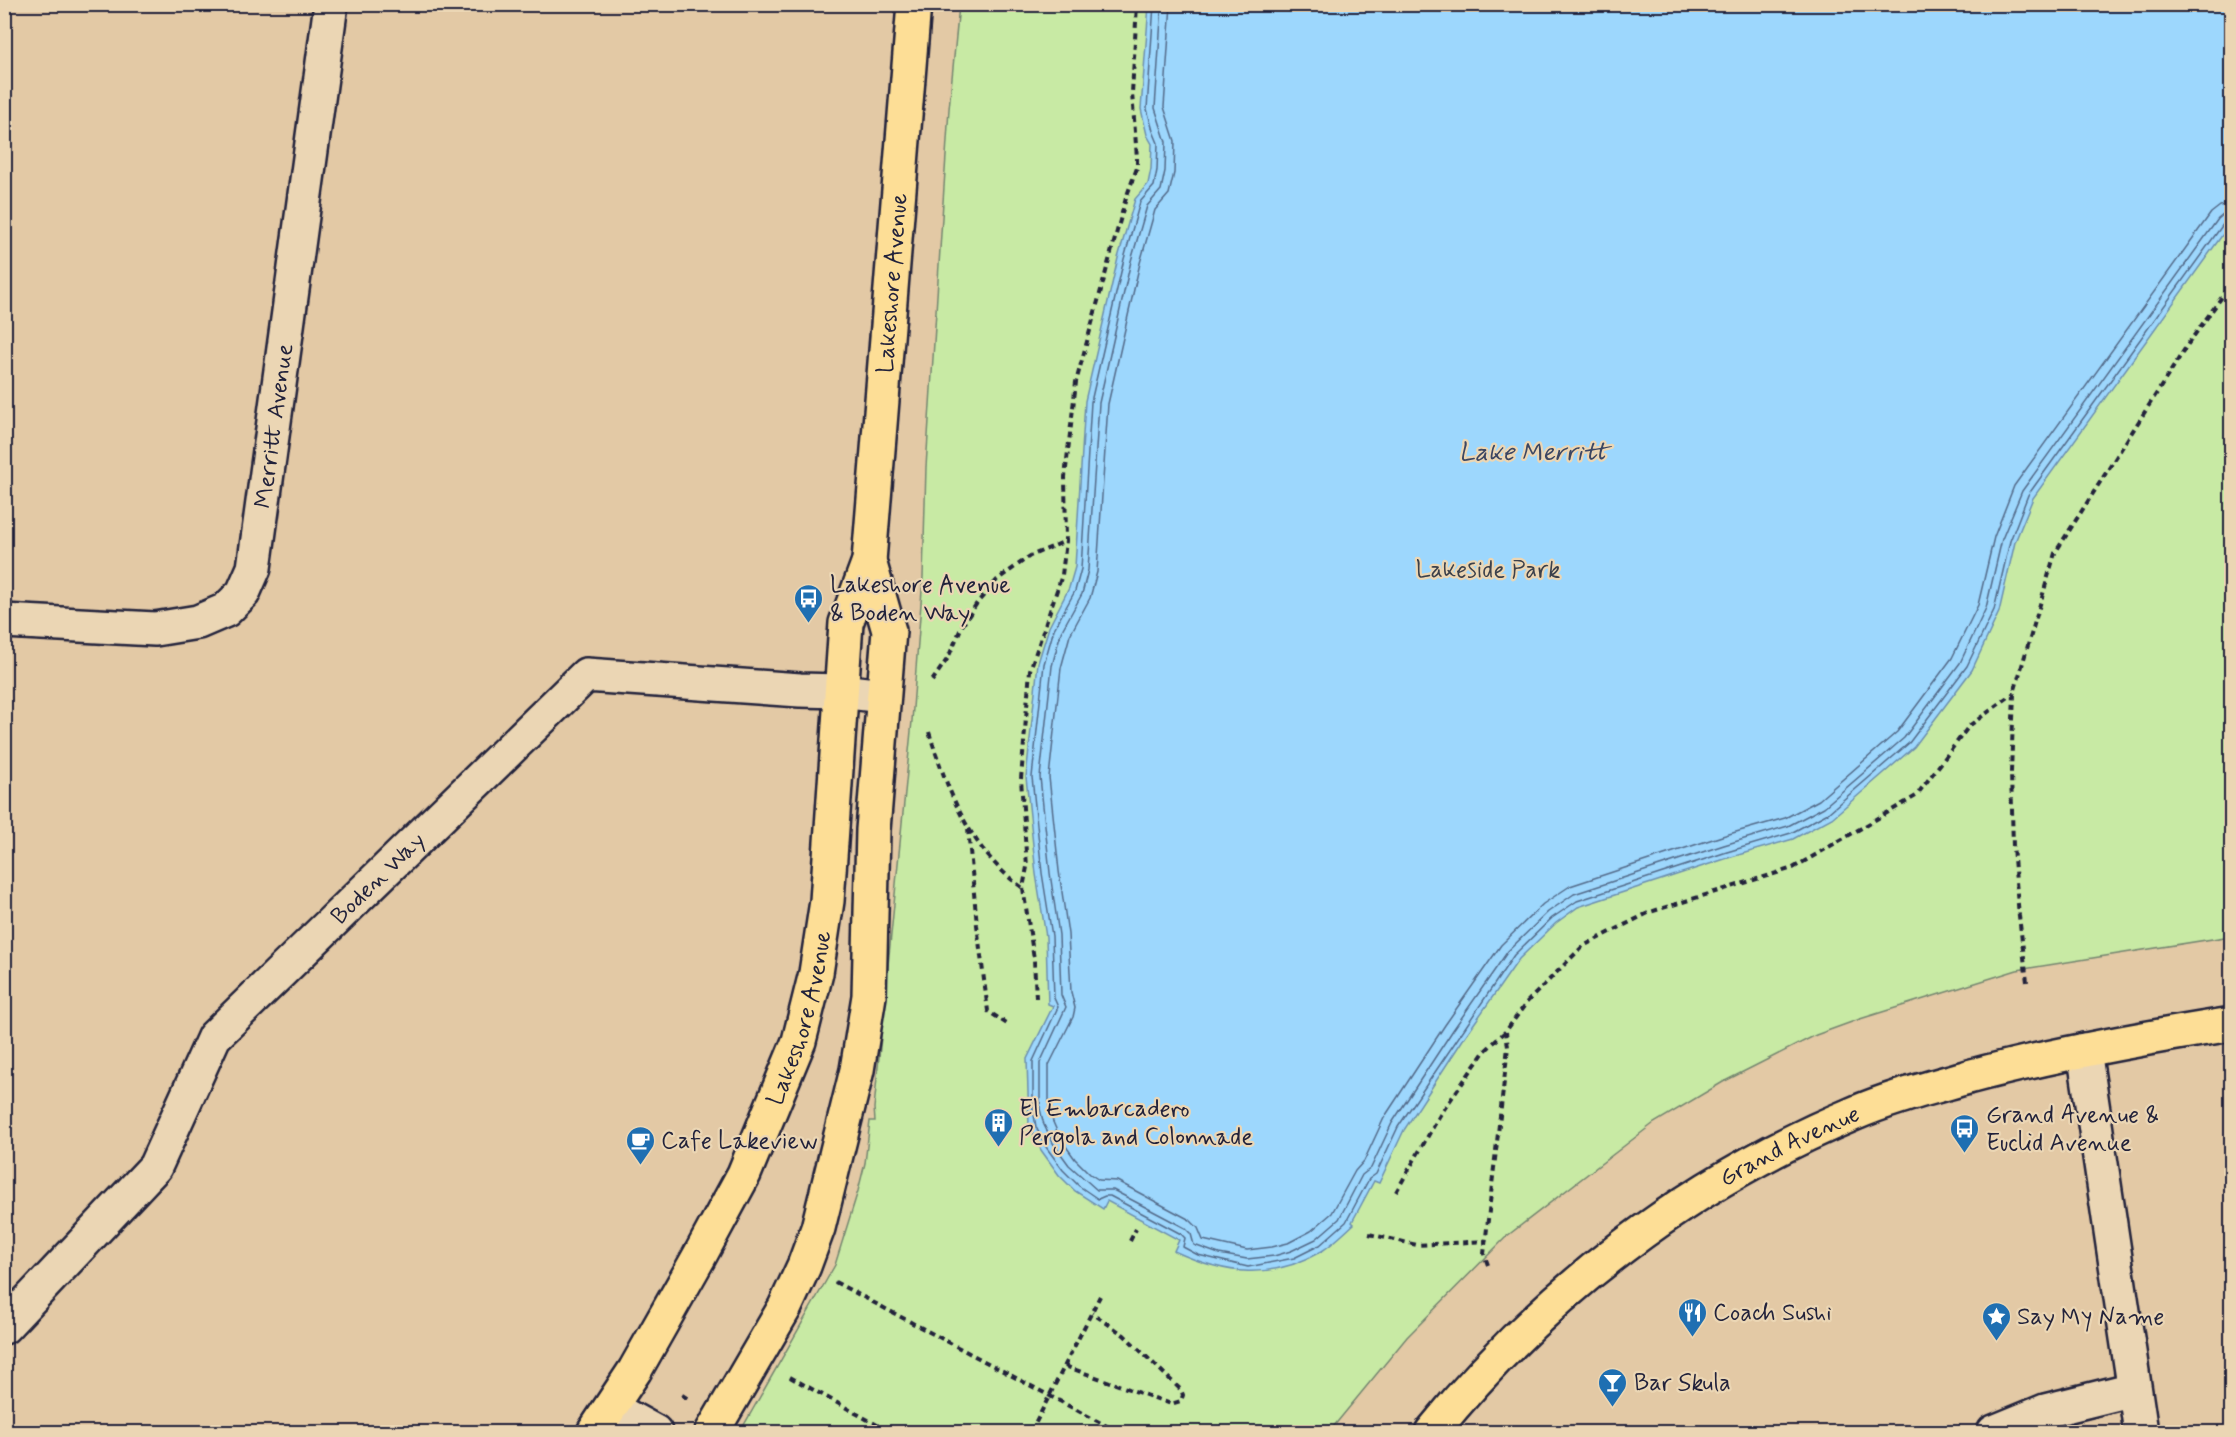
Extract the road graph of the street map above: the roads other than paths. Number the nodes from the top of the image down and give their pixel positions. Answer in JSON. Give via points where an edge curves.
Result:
{"nodes":[{"id":1,"x":331,"y":4,"type":"edge"},
{"id":2,"x":914,"y":4,"type":"edge"},
{"id":3,"x":869,"y":561,"type":"junction"},
{"id":4,"x":8,"y":626,"type":"edge"},
{"id":5,"x":841,"y":691,"type":"junction"},
{"id":6,"x":884,"y":696,"type":"junction"},
{"id":7,"x":2232,"y":1024,"type":"edge"},
{"id":8,"x":2084,"y":1050,"type":"junction"},
{"id":9,"x":4,"y":1327,"type":"edge"},
{"id":10,"x":2134,"y":1389,"type":"junction"},
{"id":11,"x":602,"y":1420,"type":"edge"},
{"id":12,"x":655,"y":1432,"type":"edge"},
{"id":13,"x":712,"y":1432,"type":"edge"},
{"id":14,"x":1432,"y":1432,"type":"edge"},
{"id":15,"x":1994,"y":1432,"type":"edge"},
{"id":16,"x":2141,"y":1432,"type":"edge"}],
"edges":[{"from":1,"to":4,"type":"street","name":"Merritt Avenue","via":[[254,568],[243,593],[226,610],[198,622],[155,629]]},
{"from":2,"to":3,"type":"main road","name":"Lakeshore Avenue"},
{"from":3,"to":5,"type":"main road","name":"Lakeshore Avenue","via":[[846,623]]},
{"from":3,"to":6,"type":"main road","name":"Lakeshore Avenue","via":[[889,631]]},
{"from":5,"to":6,"type":"street","name":"Boden Way"},
{"from":5,"to":9,"type":"street","name":"Boden Way","via":[[586,675],[214,1037],[155,1167]]},
{"from":5,"to":11,"type":"main road","name":"Lakeshore Avenue","via":[[827,901],[816,973],[799,1041],[744,1174],[688,1279]]},
{"from":6,"to":13,"type":"main road","name":"Lakeshore Avenue","via":[[873,830],[869,996],[857,1070],[818,1228],[804,1266],[785,1307]]},
{"from":7,"to":8,"type":"main road","name":"Grand Avenue"},
{"from":8,"to":10,"type":"street"},
{"from":8,"to":14,"type":"main road","name":"Grand Avenue","via":[[1932,1087],[1854,1113],[1780,1146],[1633,1239],[1565,1294],[1499,1358]]},
{"from":10,"to":15,"type":"street","via":[[2044,1411]]},
{"from":10,"to":16,"type":"street"},
{"from":11,"to":12,"type":"street"}]}
